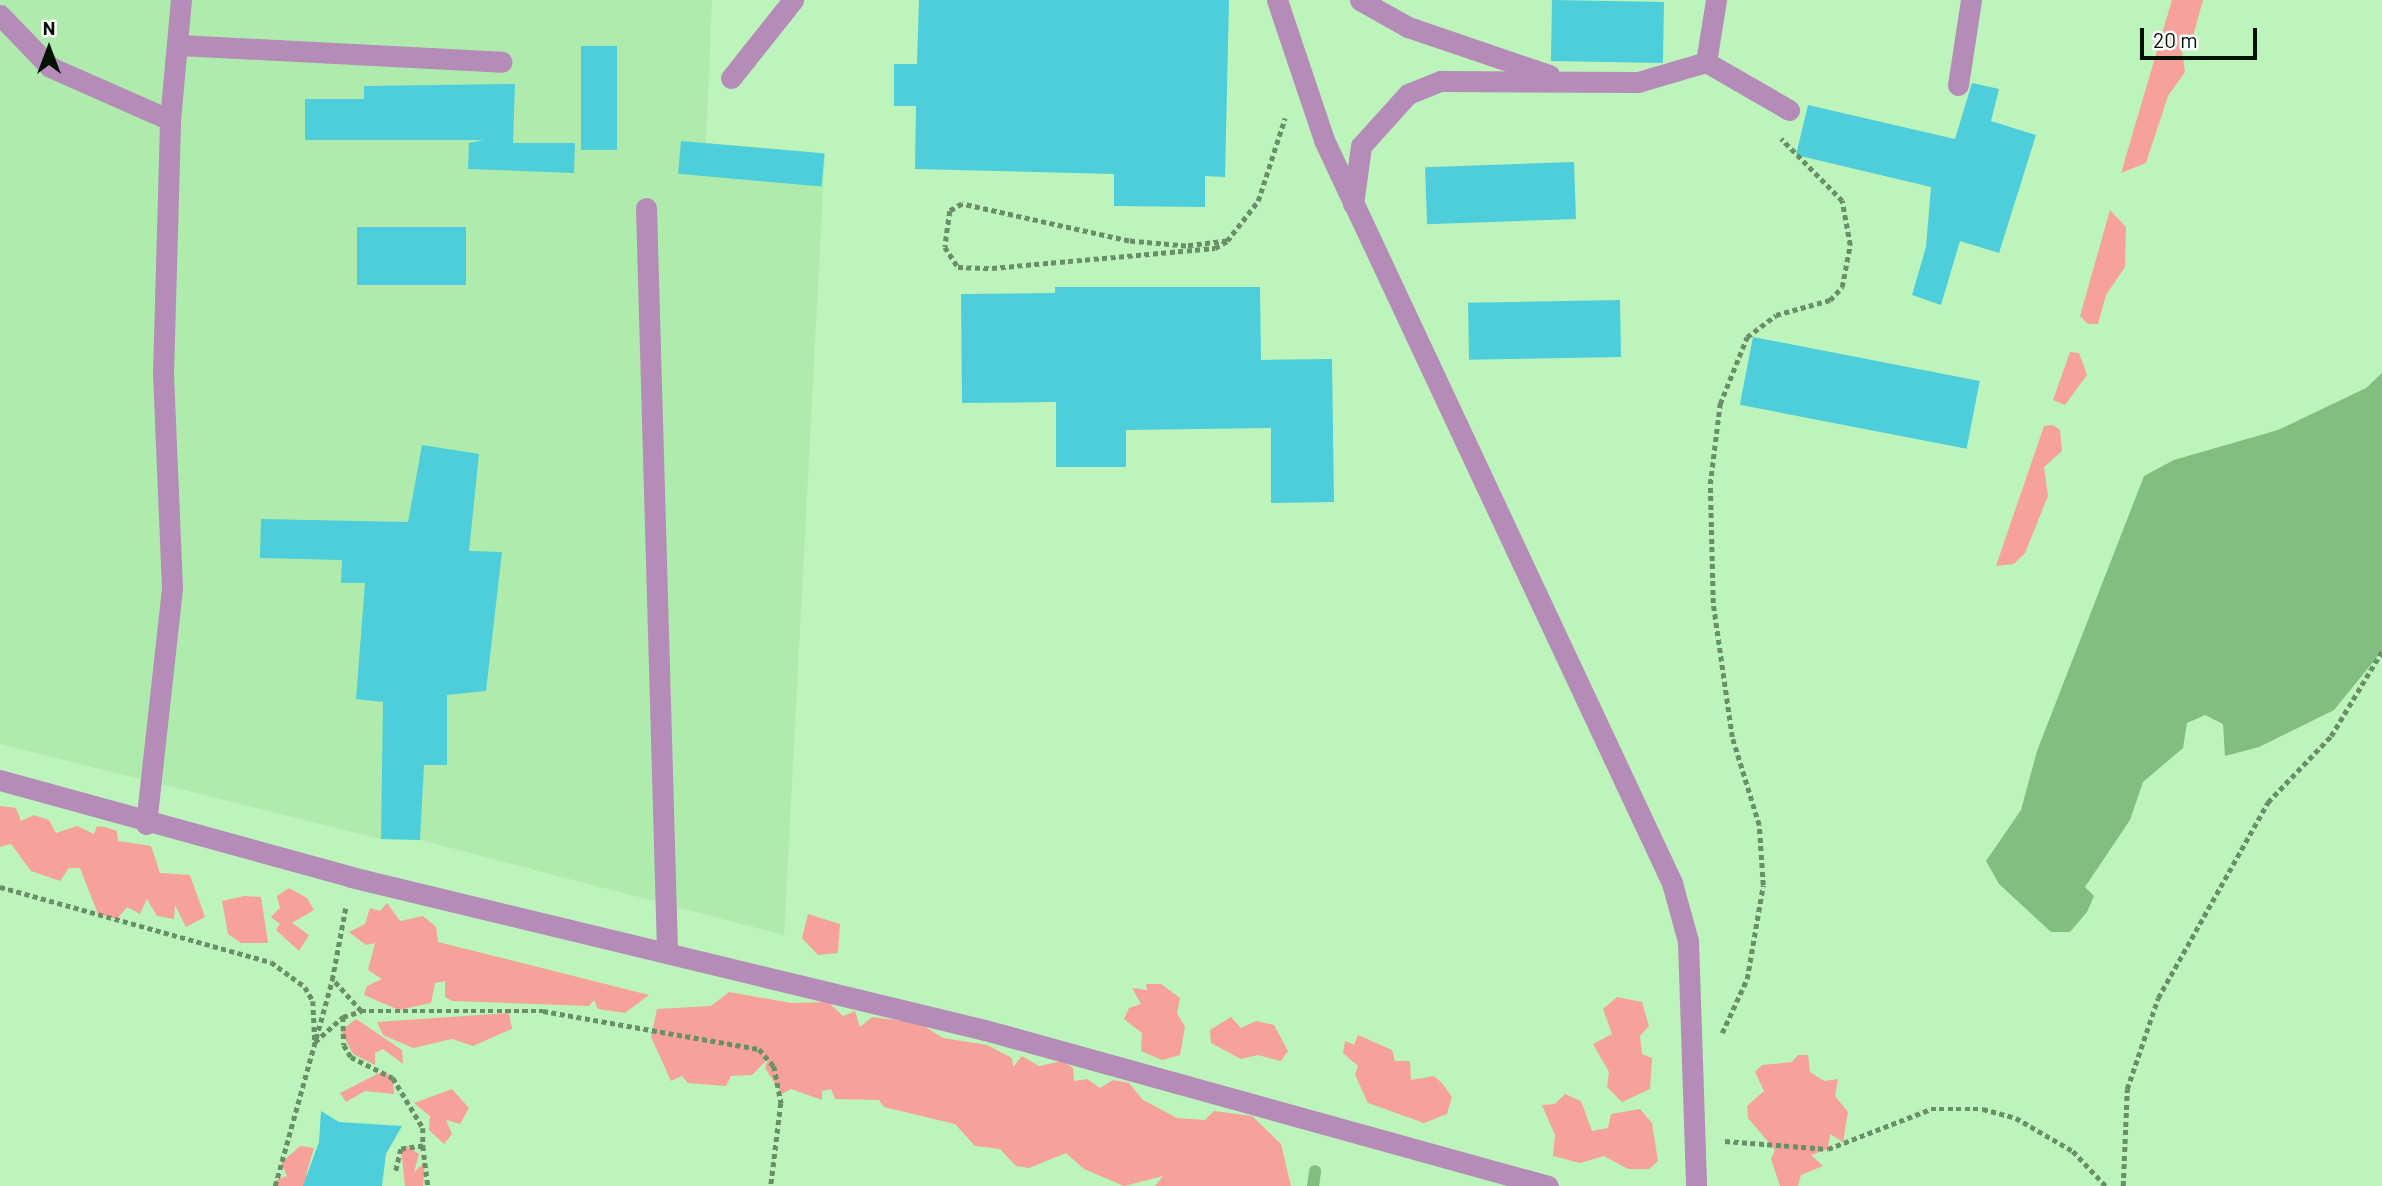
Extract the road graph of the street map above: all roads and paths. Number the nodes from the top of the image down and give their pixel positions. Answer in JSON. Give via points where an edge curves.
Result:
{"nodes":[{"id":1,"x":181,"y":0,"type":"edge"},
{"id":2,"x":793,"y":0,"type":"edge"},
{"id":3,"x":1277,"y":0,"type":"edge"},
{"id":4,"x":1360,"y":0,"type":"edge"},
{"id":5,"x":1716,"y":0,"type":"edge"},
{"id":6,"x":1971,"y":0,"type":"edge"},
{"id":7,"x":0,"y":15,"type":"edge"},
{"id":8,"x":180,"y":45,"type":"junction"},
{"id":9,"x":502,"y":62,"type":"dead end"},
{"id":10,"x":1706,"y":62,"type":"junction"},
{"id":11,"x":731,"y":78,"type":"dead end"},
{"id":12,"x":1581,"y":85,"type":"junction"},
{"id":13,"x":1958,"y":85,"type":"dead end"},
{"id":14,"x":1309,"y":97,"type":"junction"},
{"id":15,"x":1762,"y":97,"type":"junction"},
{"id":16,"x":1789,"y":110,"type":"dead end"},
{"id":17,"x":170,"y":120,"type":"junction"},
{"id":18,"x":1353,"y":206,"type":"junction"},
{"id":19,"x":646,"y":208,"type":"dead end"},
{"id":20,"x":1227,"y":241,"type":"junction"},
{"id":21,"x":2382,"y":651,"type":"edge"},
{"id":22,"x":0,"y":780,"type":"edge"},
{"id":23,"x":146,"y":824,"type":"junction"},
{"id":24,"x":351,"y":877,"type":"junction"},
{"id":25,"x":0,"y":887,"type":"edge"},
{"id":26,"x":667,"y":950,"type":"junction"},
{"id":27,"x":332,"y":979,"type":"junction"},
{"id":28,"x":361,"y":1012,"type":"junction"},
{"id":29,"x":343,"y":1017,"type":"junction"},
{"id":30,"x":1719,"y":1039,"type":"dead end"},
{"id":31,"x":315,"y":1042,"type":"junction"},
{"id":32,"x":1693,"y":1138,"type":"junction"},
{"id":33,"x":423,"y":1146,"type":"junction"},
{"id":34,"x":396,"y":1171,"type":"dead end"},
{"id":35,"x":275,"y":1186,"type":"edge"},
{"id":36,"x":428,"y":1186,"type":"edge"},
{"id":37,"x":771,"y":1186,"type":"edge"},
{"id":38,"x":1548,"y":1186,"type":"edge"},
{"id":39,"x":1696,"y":1186,"type":"edge"},
{"id":40,"x":2106,"y":1186,"type":"edge"},
{"id":41,"x":2123,"y":1186,"type":"edge"}],
"edges":[{"from":1,"to":8,"type":"street"},
{"from":2,"to":11,"type":"street"},
{"from":3,"to":14,"type":"street"},
{"from":4,"to":12,"type":"street","via":[[1408,27]]},
{"from":5,"to":10,"type":"street"},
{"from":6,"to":13,"type":"street"},
{"from":7,"to":17,"type":"street","via":[[50,67]]},
{"from":8,"to":9,"type":"street"},
{"from":8,"to":17,"type":"street"},
{"from":10,"to":12,"type":"street","via":[[1638,82]]},
{"from":10,"to":15,"type":"street"},
{"from":12,"to":18,"type":"street","via":[[1441,81],[1408,94],[1361,146]]},
{"from":14,"to":18,"type":"street"},
{"from":14,"to":20,"type":"path","via":[[1277,130],[1258,201]]},
{"from":15,"to":16,"type":"street"},
{"from":15,"to":30,"type":"path","via":[[1787,149],[1822,175],[1842,201],[1850,244],[1842,287],[1830,300],[1776,315],[1747,337],[1720,404],[1710,484],[1713,603],[1732,737],[1759,825],[1763,885],[1747,979]]},
{"from":17,"to":23,"type":"street","via":[[163,374],[172,588]]},
{"from":18,"to":32,"type":"street","via":[[1672,883],[1688,942]]},
{"from":19,"to":26,"type":"street"},
{"from":20,"to":20,"type":"path","via":[[1187,255],[1036,268],[958,267],[945,247],[950,211],[962,204],[1139,242]]},
{"from":21,"to":41,"type":"path","via":[[2331,736],[2268,802],[2158,999],[2127,1089]]},
{"from":22,"to":23,"type":"street"},
{"from":23,"to":24,"type":"street"},
{"from":24,"to":26,"type":"street"},
{"from":24,"to":27,"type":"path"},
{"from":25,"to":31,"type":"path","via":[[271,962],[305,987],[313,1001]]},
{"from":26,"to":38,"type":"street","via":[[985,1030]]},
{"from":27,"to":28,"type":"path"},
{"from":27,"to":31,"type":"path"},
{"from":28,"to":29,"type":"path"},
{"from":28,"to":37,"type":"path","via":[[543,1011],[759,1049],[774,1066],[780,1103]]},
{"from":29,"to":31,"type":"path"},
{"from":29,"to":33,"type":"path","via":[[344,1045],[351,1057],[393,1078],[423,1128]]},
{"from":31,"to":35,"type":"path"},
{"from":32,"to":39,"type":"street"},
{"from":32,"to":40,"type":"path","via":[[1828,1149],[1931,1109],[1983,1109],[2016,1118],[2073,1151]]},
{"from":33,"to":34,"type":"path","via":[[401,1149]]},
{"from":33,"to":36,"type":"path"}]}
